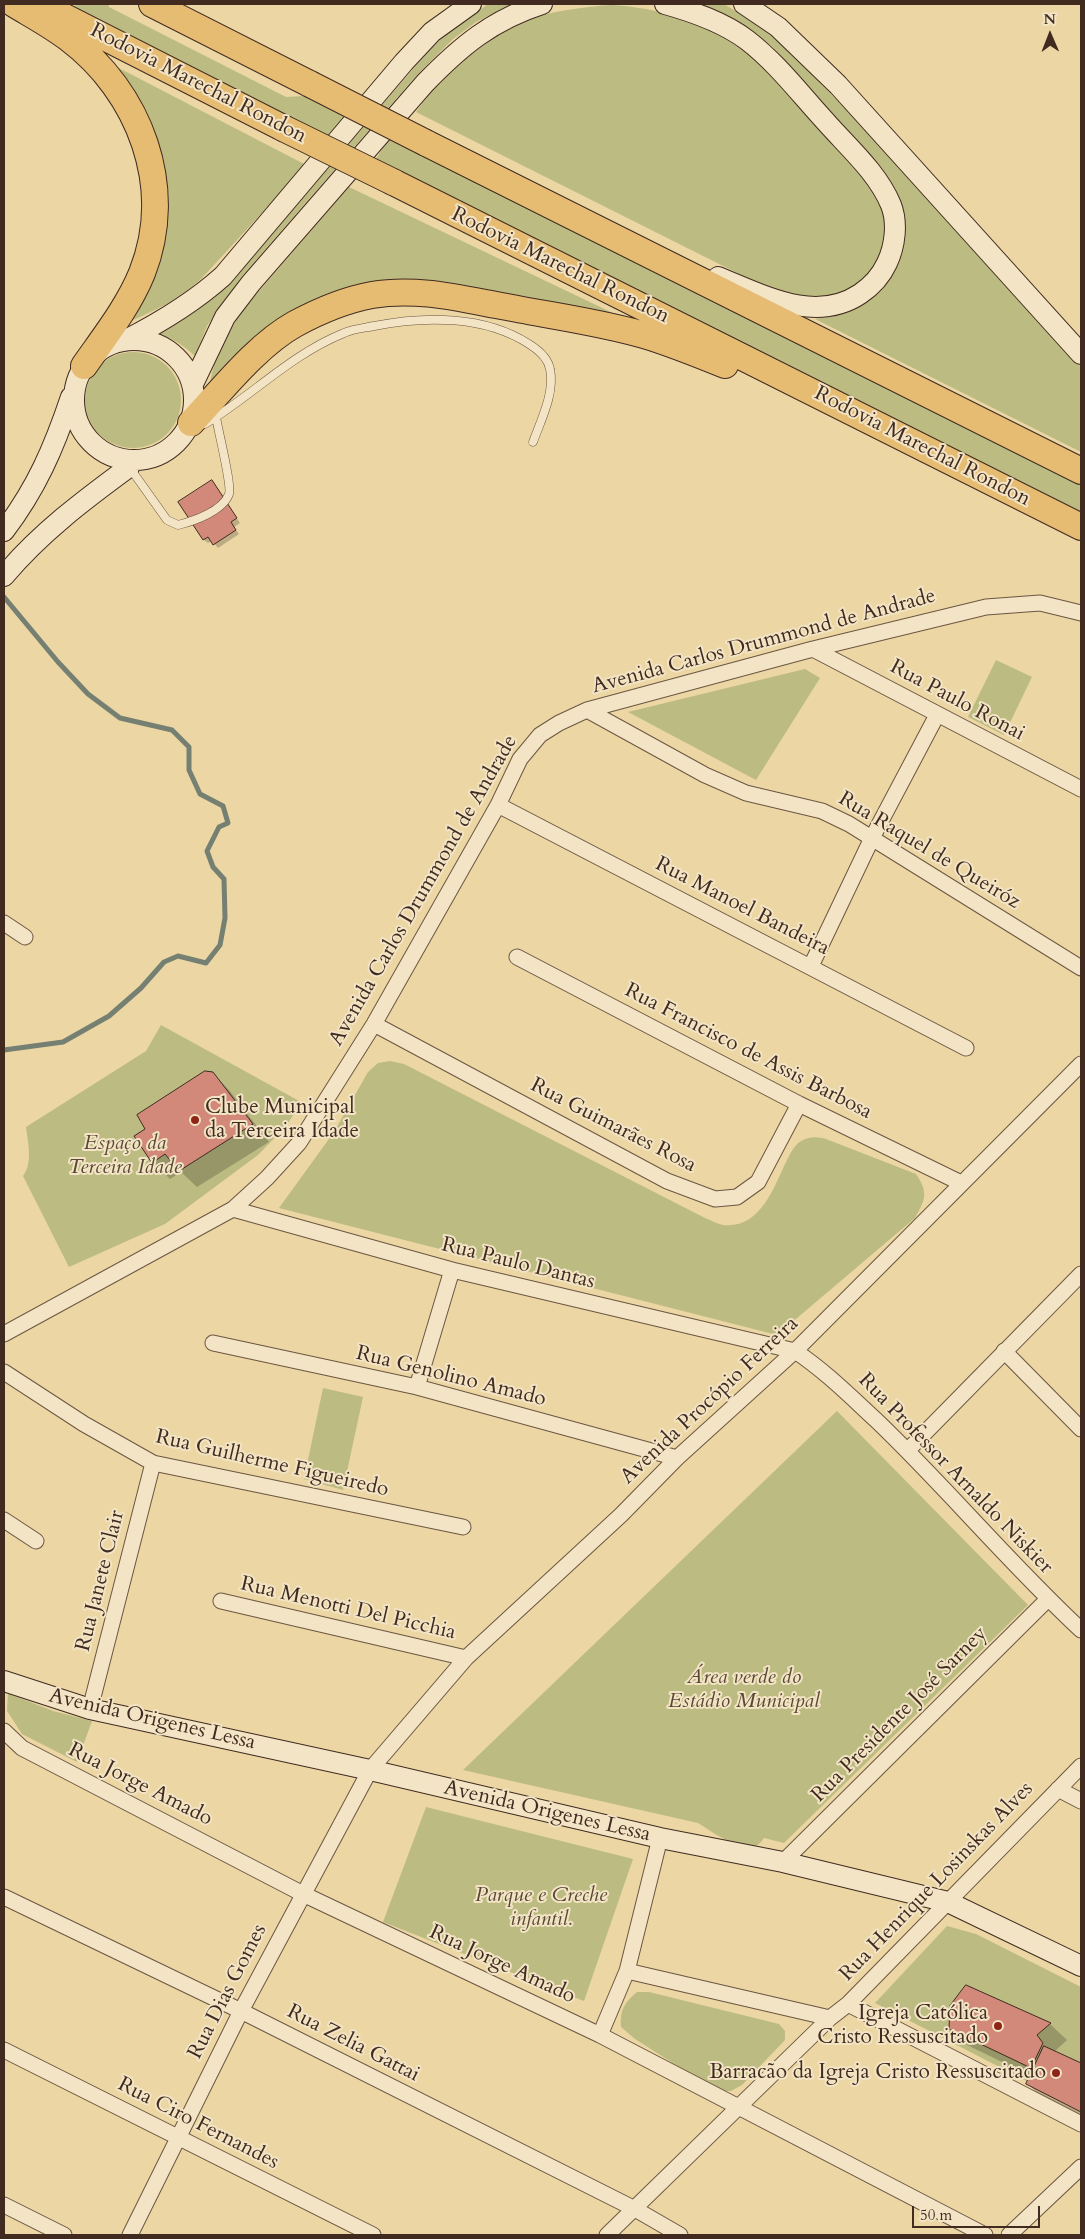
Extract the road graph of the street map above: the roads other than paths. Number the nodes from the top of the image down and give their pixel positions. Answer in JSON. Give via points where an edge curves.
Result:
{"nodes":[{"id":1,"x":14,"y":4,"type":"edge"},
{"id":2,"x":39,"y":4,"type":"edge"},
{"id":3,"x":152,"y":4,"type":"edge"},
{"id":4,"x":471,"y":4,"type":"edge"},
{"id":5,"x":542,"y":4,"type":"edge"},
{"id":6,"x":665,"y":4,"type":"edge"},
{"id":7,"x":744,"y":4,"type":"edge"},
{"id":8,"x":78,"y":33,"type":"junction"},
{"id":9,"x":593,"y":228,"type":"junction"},
{"id":10,"x":126,"y":340,"type":"junction"},
{"id":11,"x":1081,"y":354,"type":"edge"},
{"id":12,"x":81,"y":372,"type":"junction"},
{"id":13,"x":193,"y":384,"type":"junction"},
{"id":14,"x":216,"y":417,"type":"junction"},
{"id":15,"x":882,"y":426,"type":"junction"},
{"id":16,"x":186,"y":430,"type":"junction"},
{"id":17,"x":533,"y":442,"type":"dead end"},
{"id":18,"x":129,"y":464,"type":"junction"},
{"id":19,"x":1081,"y":470,"type":"edge"},
{"id":20,"x":1081,"y":527,"type":"edge"},
{"id":21,"x":4,"y":531,"type":"edge"},
{"id":22,"x":4,"y":576,"type":"edge"},
{"id":23,"x":1081,"y":613,"type":"edge"},
{"id":24,"x":813,"y":649,"type":"junction"},
{"id":25,"x":587,"y":710,"type":"junction"},
{"id":26,"x":937,"y":715,"type":"junction"},
{"id":27,"x":1081,"y":790,"type":"edge"},
{"id":28,"x":498,"y":805,"type":"junction"},
{"id":29,"x":872,"y":838,"type":"junction"},
{"id":30,"x":4,"y":923,"type":"edge"},
{"id":31,"x":25,"y":937,"type":"dead end"},
{"id":32,"x":517,"y":957,"type":"dead end"},
{"id":33,"x":811,"y":966,"type":"junction"},
{"id":34,"x":1081,"y":968,"type":"edge"},
{"id":35,"x":374,"y":1024,"type":"junction"},
{"id":36,"x":966,"y":1048,"type":"dead end"},
{"id":37,"x":1081,"y":1064,"type":"edge"},
{"id":38,"x":799,"y":1104,"type":"junction"},
{"id":39,"x":961,"y":1183,"type":"junction"},
{"id":40,"x":233,"y":1209,"type":"junction"},
{"id":41,"x":452,"y":1270,"type":"junction"},
{"id":42,"x":1081,"y":1274,"type":"edge"},
{"id":43,"x":4,"y":1334,"type":"edge"},
{"id":44,"x":213,"y":1343,"type":"dead end"},
{"id":45,"x":795,"y":1351,"type":"junction"},
{"id":46,"x":1004,"y":1351,"type":"junction"},
{"id":47,"x":4,"y":1372,"type":"edge"},
{"id":48,"x":417,"y":1387,"type":"junction"},
{"id":49,"x":1081,"y":1429,"type":"edge"},
{"id":50,"x":908,"y":1450,"type":"junction"},
{"id":51,"x":678,"y":1458,"type":"junction"},
{"id":52,"x":153,"y":1463,"type":"junction"},
{"id":53,"x":4,"y":1520,"type":"edge"},
{"id":54,"x":463,"y":1527,"type":"dead end"},
{"id":55,"x":36,"y":1541,"type":"dead end"},
{"id":56,"x":1048,"y":1598,"type":"junction"},
{"id":57,"x":220,"y":1601,"type":"dead end"},
{"id":58,"x":1081,"y":1630,"type":"edge"},
{"id":59,"x":466,"y":1658,"type":"junction"},
{"id":60,"x":4,"y":1680,"type":"edge"},
{"id":61,"x":90,"y":1709,"type":"junction"},
{"id":62,"x":4,"y":1731,"type":"edge"},
{"id":63,"x":1081,"y":1766,"type":"edge"},
{"id":64,"x":370,"y":1770,"type":"junction"},
{"id":65,"x":1058,"y":1789,"type":"junction"},
{"id":66,"x":1081,"y":1801,"type":"edge"},
{"id":67,"x":660,"y":1838,"type":"junction"},
{"id":68,"x":783,"y":1862,"type":"junction"},
{"id":69,"x":303,"y":1894,"type":"junction"},
{"id":70,"x":4,"y":1897,"type":"edge"},
{"id":71,"x":948,"y":1902,"type":"junction"},
{"id":72,"x":1081,"y":1966,"type":"edge"},
{"id":73,"x":627,"y":1971,"type":"junction"},
{"id":74,"x":848,"y":2004,"type":"junction"},
{"id":75,"x":241,"y":2011,"type":"junction"},
{"id":76,"x":830,"y":2018,"type":"junction"},
{"id":77,"x":600,"y":2034,"type":"junction"},
{"id":78,"x":4,"y":2050,"type":"edge"},
{"id":79,"x":739,"y":2108,"type":"junction"},
{"id":80,"x":1081,"y":2124,"type":"edge"},
{"id":81,"x":177,"y":2138,"type":"junction"},
{"id":82,"x":1081,"y":2167,"type":"edge"},
{"id":83,"x":4,"y":2205,"type":"edge"},
{"id":84,"x":636,"y":2209,"type":"junction"},
{"id":85,"x":64,"y":2235,"type":"edge"},
{"id":86,"x":130,"y":2235,"type":"edge"},
{"id":87,"x":373,"y":2235,"type":"edge"},
{"id":88,"x":607,"y":2235,"type":"edge"},
{"id":89,"x":680,"y":2235,"type":"edge"},
{"id":90,"x":985,"y":2235,"type":"edge"},
{"id":91,"x":1009,"y":2235,"type":"edge"}],
"edges":[{"from":1,"to":8,"type":"highway"},
{"from":2,"to":8,"type":"highway","name":"Rodovia Marechal Rondon"},
{"from":3,"to":9,"type":"highway","bridge":true},
{"from":4,"to":10,"type":"street","via":[[432,32],[404,62],[222,276],[187,306]]},
{"from":5,"to":13,"type":"street","via":[[490,27],[454,52],[425,83],[251,282],[225,318]]},
{"from":6,"to":9,"type":"street","via":[[724,25],[748,40],[775,66],[882,187],[892,206],[895,230],[892,253],[883,272],[850,301],[828,308],[801,307]]},
{"from":7,"to":11,"type":"street","via":[[778,27],[838,85]]},
{"from":8,"to":12,"type":"highway","via":[[131,108],[144,137],[153,170],[155,206],[151,243],[142,273],[124,308]]},
{"from":8,"to":15,"type":"highway","name":"Rodovia Marechal Rondon","bridge":true,"via":[[283,128]]},
{"from":9,"to":19,"type":"highway"},
{"from":10,"to":12,"type":"street","via":[[95,354]]},
{"from":10,"to":13,"type":"street","via":[[143,340],[174,354],[186,368]]},
{"from":12,"to":18,"type":"street","via":[[73,397],[75,416],[83,432],[95,446]]},
{"from":12,"to":21,"type":"street","via":[[56,443],[24,505]]},
{"from":13,"to":16,"type":"street","via":[[195,403]]},
{"from":14,"to":16,"type":"lane"},
{"from":14,"to":17,"type":"lane","via":[[302,353],[346,332],[400,321],[443,320],[481,324],[517,336],[540,351],[550,368],[550,393]]},
{"from":14,"to":18,"type":"lane","via":[[230,491],[224,503],[217,508],[178,525],[167,520]]},
{"from":15,"to":16,"type":"highway","via":[[614,327],[445,295],[403,293],[347,301],[293,325],[265,346]]},
{"from":15,"to":20,"type":"highway","name":"Rodovia Marechal Rondon"},
{"from":16,"to":18,"type":"street","via":[[167,451]]},
{"from":18,"to":22,"type":"street","via":[[51,526]]},
{"from":23,"to":24,"type":"street","name":"Avenida Carlos Drummond de Andrade","via":[[1040,603],[986,607]]},
{"from":24,"to":25,"type":"street","name":"Avenida Carlos Drummond de Andrade"},
{"from":24,"to":26,"type":"street","name":"Rua Paulo Ronai"},
{"from":25,"to":28,"type":"street","name":"Avenida Carlos Drummond de Andrade","via":[[540,735],[520,759]]},
{"from":25,"to":29,"type":"street","name":"Rua Raquel de Queiróz","via":[[746,793],[822,811]]},
{"from":26,"to":27,"type":"street","name":"Rua Paulo Ronai"},
{"from":26,"to":29,"type":"street"},
{"from":28,"to":33,"type":"street","name":"Rua Manoel Bandeira"},
{"from":28,"to":35,"type":"street","name":"Avenida Carlos Drummond de Andrade"},
{"from":29,"to":33,"type":"street"},
{"from":29,"to":34,"type":"street","name":"Rua Raquel de Queiróz"},
{"from":30,"to":31,"type":"street"},
{"from":32,"to":38,"type":"street","name":"Rua Francisco de Assis Barbosa"},
{"from":33,"to":36,"type":"street","name":"Rua Manoel Bandeira"},
{"from":35,"to":38,"type":"street","name":"Rua Guimarães Rosa","via":[[667,1181],[715,1198],[737,1197],[758,1182]]},
{"from":35,"to":40,"type":"street","name":"Avenida Carlos Drummond de Andrade","via":[[299,1142]]},
{"from":37,"to":39,"type":"street","name":"Avenida Procópio Ferreira"},
{"from":38,"to":39,"type":"street","name":"Rua Francisco de Assis Barbosa"},
{"from":39,"to":45,"type":"street","name":"Avenida Procópio Ferreira"},
{"from":40,"to":41,"type":"street","name":"Rua Paulo Dantas"},
{"from":40,"to":43,"type":"street","name":"Avenida Carlos Drummond de Andrade"},
{"from":41,"to":45,"type":"street","name":"Rua Paulo Dantas"},
{"from":41,"to":48,"type":"street"},
{"from":42,"to":46,"type":"street"},
{"from":44,"to":48,"type":"street","name":"Rua Genolino Amado"},
{"from":45,"to":50,"type":"street","name":"Rua Professor Arnaldo Niskier","via":[[820,1367]]},
{"from":45,"to":51,"type":"street","name":"Avenida Procópio Ferreira"},
{"from":46,"to":49,"type":"street"},
{"from":46,"to":50,"type":"street"},
{"from":47,"to":52,"type":"street","name":"Rua Guilherme Figueiredo","via":[[84,1424]]},
{"from":48,"to":51,"type":"street","name":"Rua Genolino Amado"},
{"from":50,"to":56,"type":"street","name":"Rua Professor Arnaldo Niskier"},
{"from":51,"to":59,"type":"street","name":"Avenida Procópio Ferreira"},
{"from":52,"to":54,"type":"street","name":"Rua Guilherme Figueiredo"},
{"from":52,"to":61,"type":"street","name":"Rua Janete Clair"},
{"from":53,"to":55,"type":"street"},
{"from":56,"to":58,"type":"street","name":"Rua Professor Arnaldo Niskier"},
{"from":56,"to":68,"type":"street","name":"Rua Presidente José Sarney"},
{"from":57,"to":59,"type":"street","name":"Rua Menotti Del Picchia"},
{"from":59,"to":64,"type":"street","name":"Avenida Procópio Ferreira"},
{"from":60,"to":61,"type":"street","name":"Avenida Origenes Lessa"},
{"from":61,"to":64,"type":"street","name":"Avenida Origenes Lessa"},
{"from":62,"to":69,"type":"street","name":"Rua Jorge Amado","via":[[22,1748]]},
{"from":63,"to":65,"type":"street","name":"Rua Henrique Losinskas Alves"},
{"from":64,"to":67,"type":"street","name":"Avenida Origenes Lessa"},
{"from":64,"to":69,"type":"street","name":"Rua Dias Gomes"},
{"from":65,"to":66,"type":"street"},
{"from":65,"to":71,"type":"street","name":"Rua Henrique Losinskas Alves"},
{"from":67,"to":68,"type":"street","name":"Avenida Origenes Lessa"},
{"from":67,"to":73,"type":"street"},
{"from":68,"to":71,"type":"street","name":"Avenida Origenes Lessa"},
{"from":69,"to":75,"type":"street","name":"Rua Dias Gomes"},
{"from":69,"to":77,"type":"street","name":"Rua Jorge Amado"},
{"from":70,"to":75,"type":"street","name":"Rua Zelia Gattai"},
{"from":71,"to":72,"type":"street","name":"Avenida Origenes Lessa"},
{"from":71,"to":74,"type":"street","name":"Rua Henrique Losinskas Alves"},
{"from":73,"to":76,"type":"street"},
{"from":73,"to":77,"type":"street"},
{"from":74,"to":76,"type":"street","name":"Rua Henrique Losinskas Alves"},
{"from":74,"to":80,"type":"street"},
{"from":75,"to":81,"type":"street","name":"Rua Dias Gomes"},
{"from":75,"to":84,"type":"street","name":"Rua Zelia Gattai"},
{"from":76,"to":79,"type":"street","name":"Rua Henrique Losinskas Alves"},
{"from":77,"to":79,"type":"street","name":"Rua Jorge Amado"},
{"from":78,"to":81,"type":"street","name":"Rua Ciro Fernandes"},
{"from":79,"to":84,"type":"street","name":"Rua Henrique Losinskas Alves"},
{"from":79,"to":90,"type":"street","name":"Rua Jorge Amado"},
{"from":81,"to":86,"type":"street","name":"Rua Dias Gomes"},
{"from":81,"to":87,"type":"street","name":"Rua Ciro Fernandes"},
{"from":82,"to":91,"type":"street"},
{"from":83,"to":85,"type":"street"},
{"from":84,"to":88,"type":"street","name":"Rua Henrique Losinskas Alves"},
{"from":84,"to":89,"type":"street","name":"Rua Zelia Gattai"}]}
